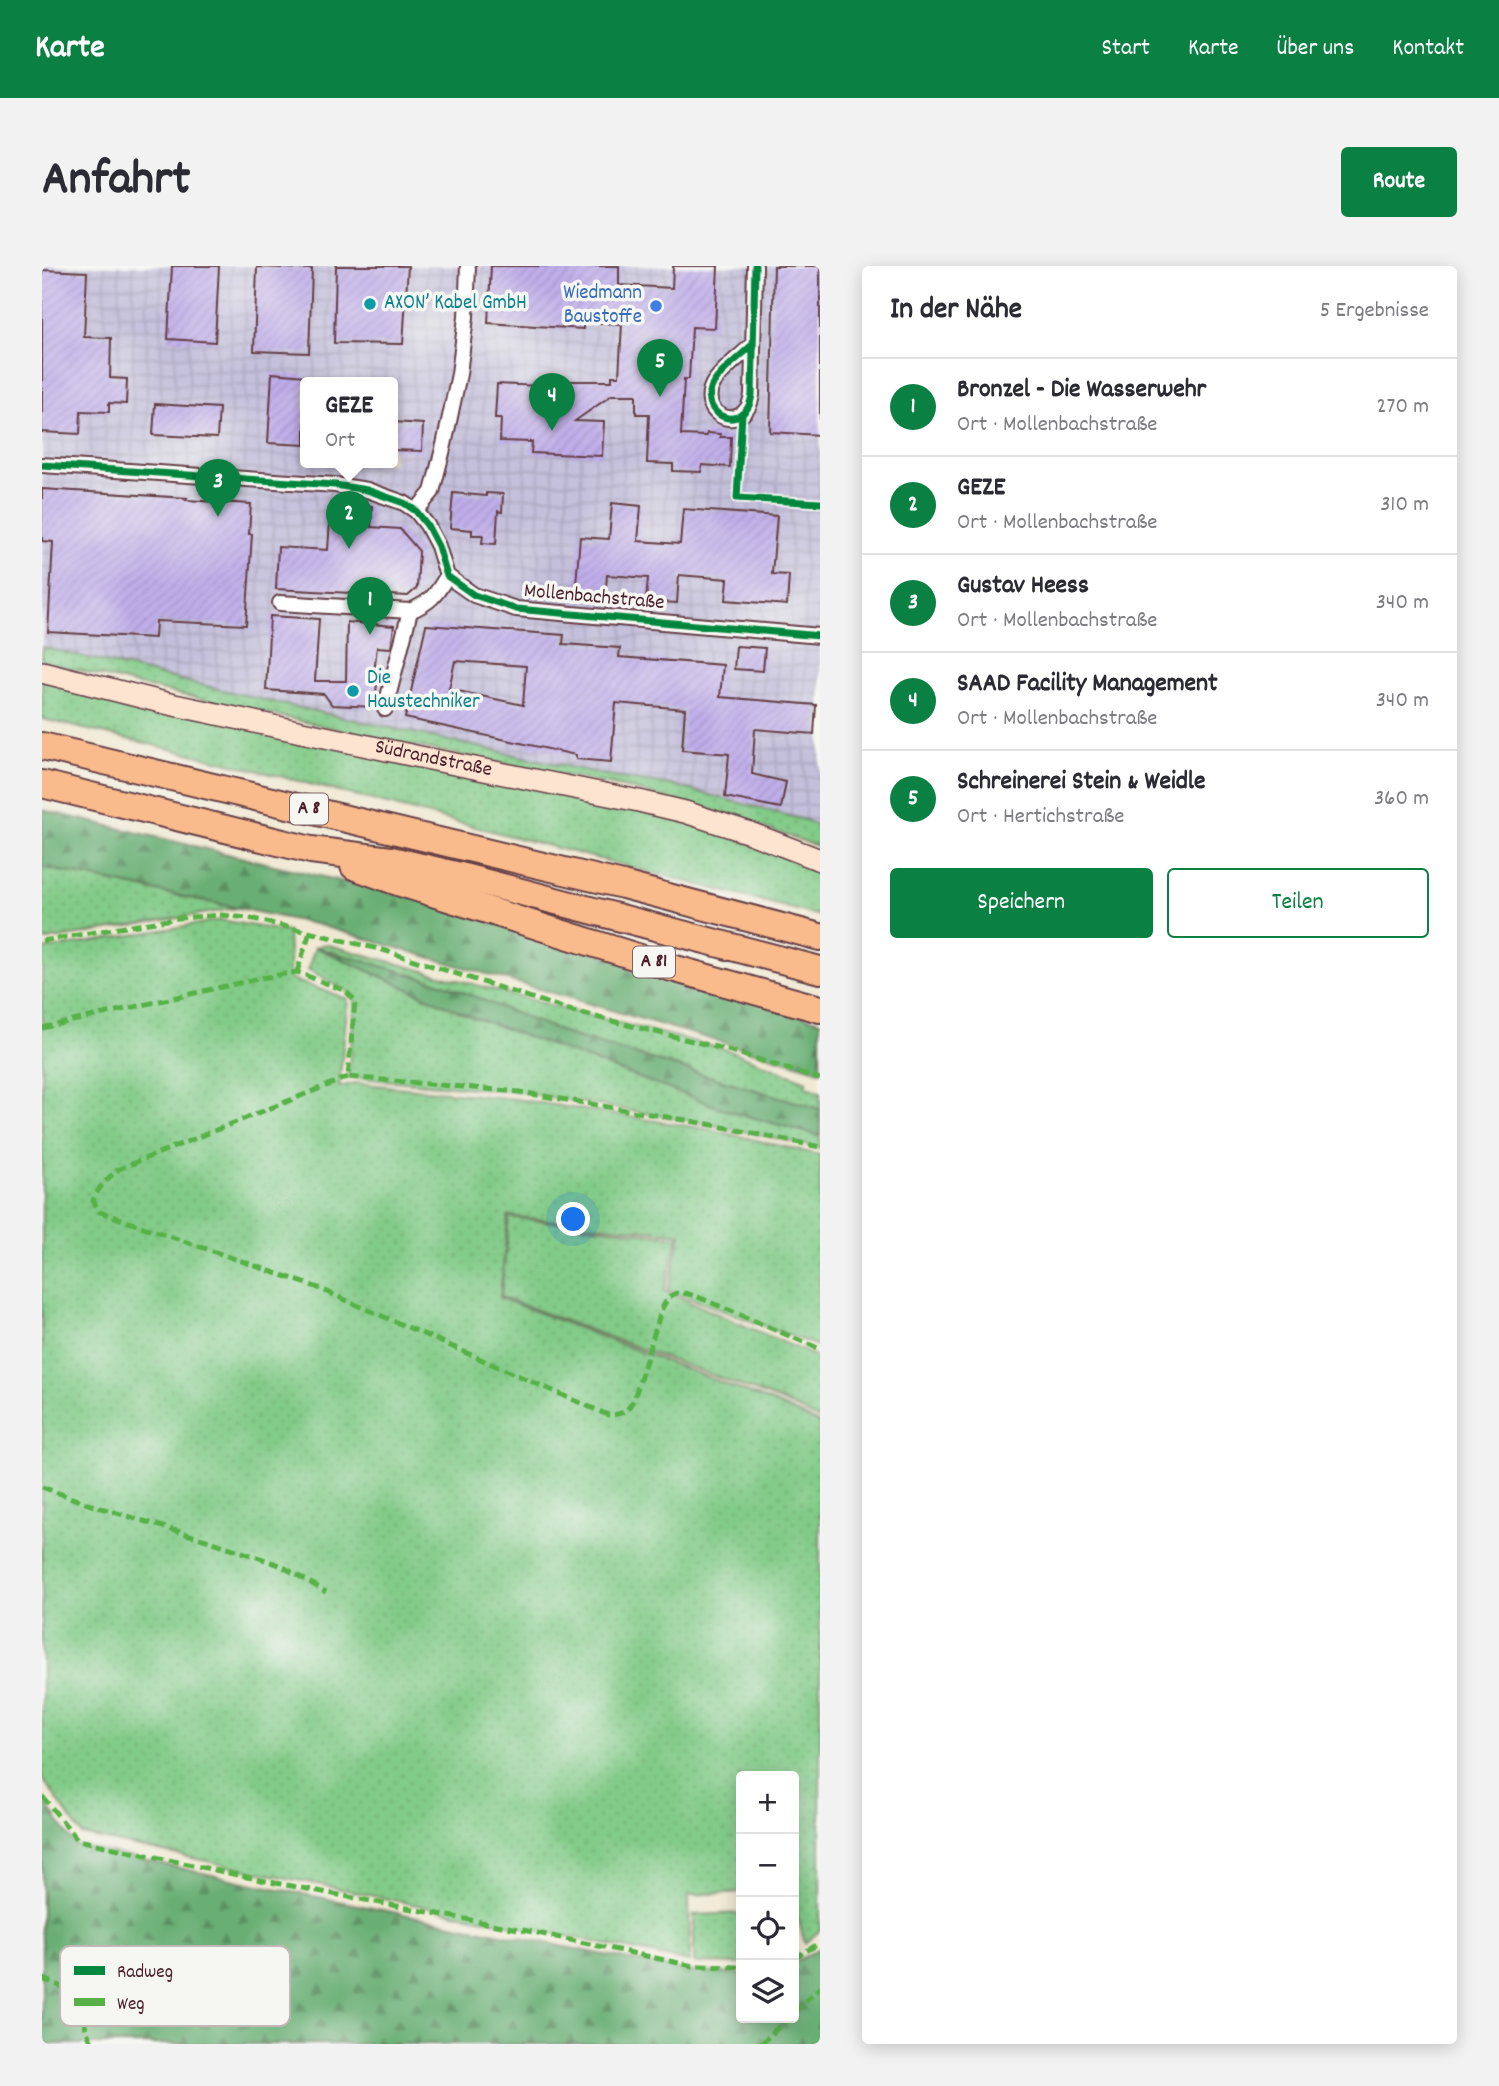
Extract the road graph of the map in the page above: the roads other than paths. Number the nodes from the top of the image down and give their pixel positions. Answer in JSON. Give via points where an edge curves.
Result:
{"nodes":[{"id":1,"x":468,"y":266,"type":"edge"},
{"id":2,"x":755,"y":266,"type":"edge"},
{"id":3,"x":752,"y":345,"type":"junction"},
{"id":4,"x":42,"y":465,"type":"edge"},
{"id":5,"x":416,"y":512,"type":"junction"},
{"id":6,"x":447,"y":576,"type":"junction"},
{"id":7,"x":280,"y":603,"type":"dead end"},
{"id":8,"x":410,"y":611,"type":"junction"},
{"id":9,"x":820,"y":636,"type":"edge"},
{"id":10,"x":42,"y":672,"type":"edge"},
{"id":11,"x":385,"y":709,"type":"dead end"},
{"id":12,"x":42,"y":746,"type":"edge"},
{"id":13,"x":42,"y":784,"type":"edge"},
{"id":14,"x":311,"y":850,"type":"junction"},
{"id":15,"x":820,"y":860,"type":"edge"},
{"id":16,"x":820,"y":937,"type":"edge"},
{"id":17,"x":820,"y":970,"type":"edge"},
{"id":18,"x":820,"y":1009,"type":"edge"}],
"edges":[{"from":1,"to":5,"type":"street","via":[[459,374],[444,445],[432,492]]},
{"from":2,"to":3,"type":"street"},
{"from":3,"to":3,"type":"street","via":[[748,408],[731,418],[717,415],[710,407],[714,383]]},
{"from":4,"to":5,"type":"street","via":[[335,485],[367,490]]},
{"from":5,"to":6,"type":"street","via":[[438,545]]},
{"from":6,"to":8,"type":"street","via":[[436,595]]},
{"from":6,"to":9,"type":"street","name":"Mollenbachstraße","via":[[474,595],[516,609]]},
{"from":7,"to":8,"type":"street"},
{"from":8,"to":11,"type":"street"},
{"from":10,"to":15,"type":"main road","name":"Südrandstraße","via":[[165,703],[639,801],[698,816]]},
{"from":12,"to":16,"type":"highway","number":"A 8","via":[[623,885]]},
{"from":13,"to":14,"type":"highway","number":"A 8"},
{"from":14,"to":17,"type":"highway","number":"A 8","via":[[391,860]]},
{"from":14,"to":18,"type":"highway","number":"A 81","via":[[672,968]]}]}
